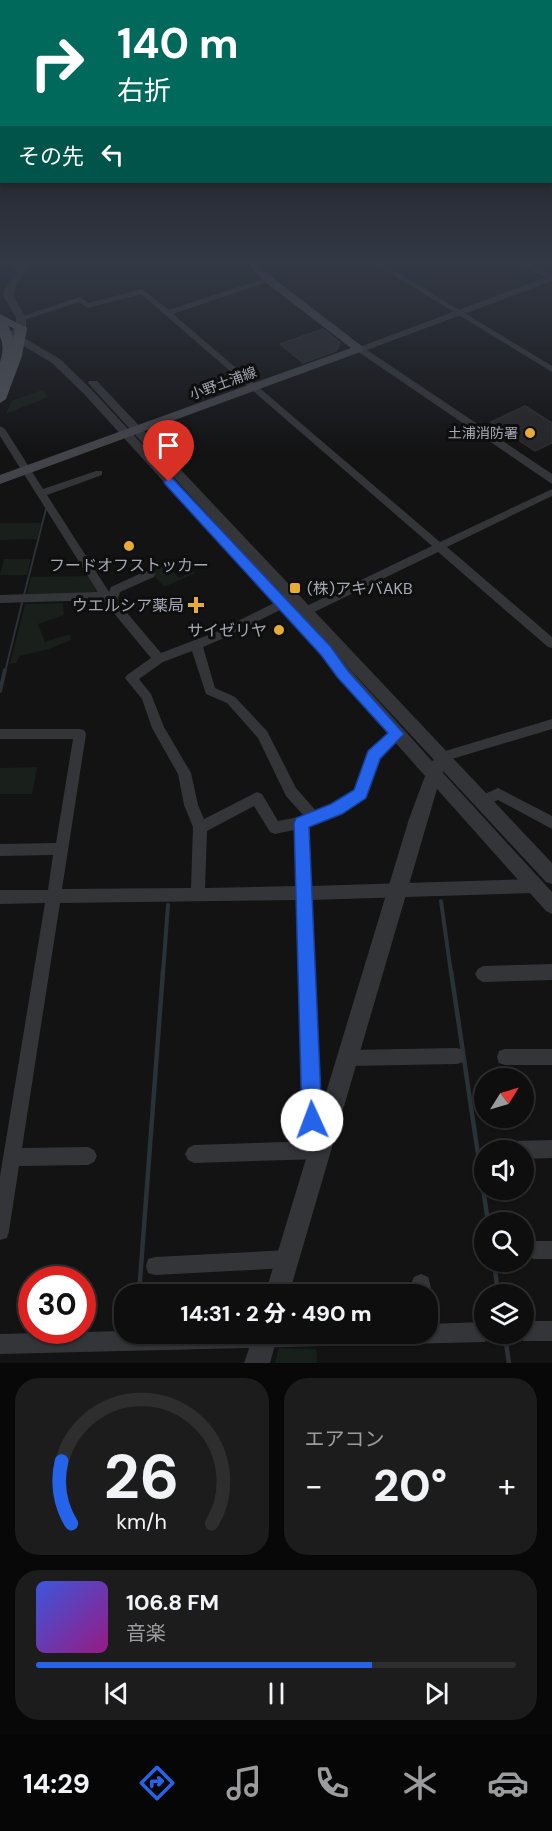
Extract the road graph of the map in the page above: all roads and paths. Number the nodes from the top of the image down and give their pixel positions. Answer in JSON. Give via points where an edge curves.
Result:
{"nodes":[{"id":1,"x":181,"y":326,"type":"edge"},
{"id":2,"x":328,"y":326,"type":"edge"},
{"id":3,"x":422,"y":326,"type":"edge"},
{"id":4,"x":481,"y":326,"type":"edge"},
{"id":5,"x":12,"y":329,"type":"edge"},
{"id":6,"x":359,"y":349,"type":"junction"},
{"id":7,"x":0,"y":367,"type":"edge"},
{"id":8,"x":552,"y":370,"type":"edge"},
{"id":9,"x":0,"y":381,"type":"edge"},
{"id":10,"x":253,"y":388,"type":"junction"},
{"id":11,"x":0,"y":399,"type":"edge"},
{"id":12,"x":0,"y":429,"type":"edge"},
{"id":13,"x":138,"y":429,"type":"junction"},
{"id":14,"x":125,"y":434,"type":"junction"},
{"id":15,"x":28,"y":470,"type":"junction"},
{"id":16,"x":99,"y":473,"type":"dead end"},
{"id":17,"x":0,"y":480,"type":"edge"},
{"id":18,"x":552,"y":480,"type":"edge"},
{"id":19,"x":552,"y":492,"type":"edge"},
{"id":20,"x":42,"y":493,"type":"junction"},
{"id":21,"x":438,"y":547,"type":"junction"},
{"id":22,"x":150,"y":574,"type":"dead end"},
{"id":23,"x":0,"y":599,"type":"edge"},
{"id":24,"x":109,"y":599,"type":"junction"},
{"id":25,"x":288,"y":601,"type":"junction"},
{"id":26,"x":300,"y":614,"type":"junction"},
{"id":27,"x":196,"y":644,"type":"junction"},
{"id":28,"x":552,"y":644,"type":"edge"},
{"id":29,"x":159,"y":659,"type":"junction"},
{"id":30,"x":552,"y":724,"type":"edge"},
{"id":31,"x":0,"y":734,"type":"edge"},
{"id":32,"x":397,"y":734,"type":"junction"},
{"id":33,"x":442,"y":757,"type":"junction"},
{"id":34,"x":434,"y":774,"type":"junction"},
{"id":35,"x":483,"y":801,"type":"junction"},
{"id":36,"x":308,"y":821,"type":"junction"},
{"id":37,"x":552,"y":823,"type":"edge"},
{"id":38,"x":200,"y":827,"type":"junction"},
{"id":39,"x":63,"y":849,"type":"junction"},
{"id":40,"x":0,"y":850,"type":"edge"},
{"id":41,"x":552,"y":876,"type":"edge"},
{"id":42,"x":535,"y":886,"type":"junction"},
{"id":43,"x":397,"y":892,"type":"junction"},
{"id":44,"x":305,"y":893,"type":"junction"},
{"id":45,"x":198,"y":894,"type":"junction"},
{"id":46,"x":55,"y":896,"type":"junction"},
{"id":47,"x":0,"y":897,"type":"edge"},
{"id":48,"x":552,"y":905,"type":"edge"},
{"id":49,"x":552,"y":972,"type":"edge"},
{"id":50,"x":483,"y":974,"type":"dead end"},
{"id":51,"x":458,"y":1056,"type":"dead end"},
{"id":52,"x":505,"y":1057,"type":"dead end"},
{"id":53,"x":552,"y":1057,"type":"edge"},
{"id":54,"x":348,"y":1058,"type":"junction"},
{"id":55,"x":322,"y":1146,"type":"junction"},
{"id":56,"x":534,"y":1149,"type":"edge"},
{"id":57,"x":552,"y":1149,"type":"edge"},
{"id":58,"x":194,"y":1154,"type":"dead end"},
{"id":59,"x":88,"y":1156,"type":"dead end"},
{"id":60,"x":12,"y":1157,"type":"junction"},
{"id":61,"x":0,"y":1231,"type":"edge"},
{"id":62,"x":288,"y":1259,"type":"junction"},
{"id":63,"x":155,"y":1266,"type":"dead end"},
{"id":64,"x":280,"y":1284,"type":"edge"},
{"id":65,"x":552,"y":1330,"type":"edge"},
{"id":66,"x":534,"y":1331,"type":"edge"},
{"id":67,"x":474,"y":1332,"type":"edge"},
{"id":68,"x":438,"y":1334,"type":"edge"},
{"id":69,"x":114,"y":1341,"type":"edge"},
{"id":70,"x":0,"y":1344,"type":"edge"},
{"id":71,"x":263,"y":1344,"type":"edge"},
{"id":72,"x":257,"y":1363,"type":"edge"}],
"edges":[{"from":1,"to":10,"type":"street"},
{"from":2,"to":6,"type":"main road"},
{"from":3,"to":6,"type":"street"},
{"from":4,"to":8,"type":"street"},
{"from":5,"to":7,"type":"main road"},
{"from":5,"to":9,"type":"main road","bridge":true,"via":[[8,335],[11,347]]},
{"from":5,"to":11,"type":"main road"},
{"from":5,"to":13,"type":"street","via":[[78,368]]},
{"from":5,"to":14,"type":"street","via":[[69,372]]},
{"from":6,"to":10,"type":"main road","name":"小野土浦線"},
{"from":6,"to":18,"type":"street"},
{"from":10,"to":13,"type":"main road","name":"小野土浦線"},
{"from":10,"to":21,"type":"street"},
{"from":12,"to":15,"type":"street"},
{"from":13,"to":14,"type":"main road","name":"小野土浦線"},
{"from":13,"to":25,"type":"street"},
{"from":14,"to":15,"type":"main road","name":"小野土浦線"},
{"from":14,"to":25,"type":"street"},
{"from":15,"to":17,"type":"main road","name":"小野土浦線"},
{"from":15,"to":20,"type":"street"},
{"from":16,"to":20,"type":"street"},
{"from":19,"to":21,"type":"street"},
{"from":20,"to":24,"type":"street"},
{"from":21,"to":26,"type":"street"},
{"from":21,"to":28,"type":"street"},
{"from":22,"to":24,"type":"street","via":[[115,590]]},
{"from":23,"to":24,"type":"street"},
{"from":24,"to":29,"type":"street"},
{"from":25,"to":26,"type":"street"},
{"from":25,"to":27,"type":"street"},
{"from":26,"to":32,"type":"street"},
{"from":26,"to":33,"type":"street"},
{"from":27,"to":29,"type":"street"},
{"from":27,"to":36,"type":"street","via":[[210,691],[231,700],[263,735]]},
{"from":29,"to":38,"type":"street","via":[[131,678],[147,698],[158,728],[184,773]]},
{"from":30,"to":33,"type":"street"},
{"from":31,"to":39,"type":"street","via":[[80,734]]},
{"from":32,"to":34,"type":"street"},
{"from":32,"to":36,"type":"street","via":[[373,755],[360,794]]},
{"from":33,"to":34,"type":"street"},
{"from":33,"to":35,"type":"street"},
{"from":34,"to":42,"type":"street"},
{"from":34,"to":43,"type":"street"},
{"from":35,"to":37,"type":"street","via":[[498,794]]},
{"from":35,"to":41,"type":"street"},
{"from":36,"to":38,"type":"street","via":[[274,828],[257,798]]},
{"from":36,"to":44,"type":"street"},
{"from":38,"to":45,"type":"street"},
{"from":39,"to":40,"type":"street"},
{"from":39,"to":46,"type":"street"},
{"from":42,"to":43,"type":"street"},
{"from":42,"to":48,"type":"street"},
{"from":43,"to":44,"type":"street"},
{"from":43,"to":54,"type":"street"},
{"from":44,"to":45,"type":"street"},
{"from":44,"to":55,"type":"street","via":[[312,1120]]},
{"from":45,"to":46,"type":"street"},
{"from":46,"to":47,"type":"street"},
{"from":46,"to":60,"type":"street"},
{"from":49,"to":50,"type":"street"},
{"from":51,"to":54,"type":"street"},
{"from":52,"to":53,"type":"street"},
{"from":54,"to":55,"type":"street"},
{"from":55,"to":58,"type":"street"},
{"from":55,"to":62,"type":"street"},
{"from":56,"to":57,"type":"street"},
{"from":59,"to":60,"type":"street"},
{"from":60,"to":61,"type":"street"},
{"from":62,"to":63,"type":"street"},
{"from":62,"to":64,"type":"street"},
{"from":65,"to":66,"type":"street"},
{"from":67,"to":68,"type":"street"},
{"from":69,"to":70,"type":"street"},
{"from":71,"to":72,"type":"street"}]}
